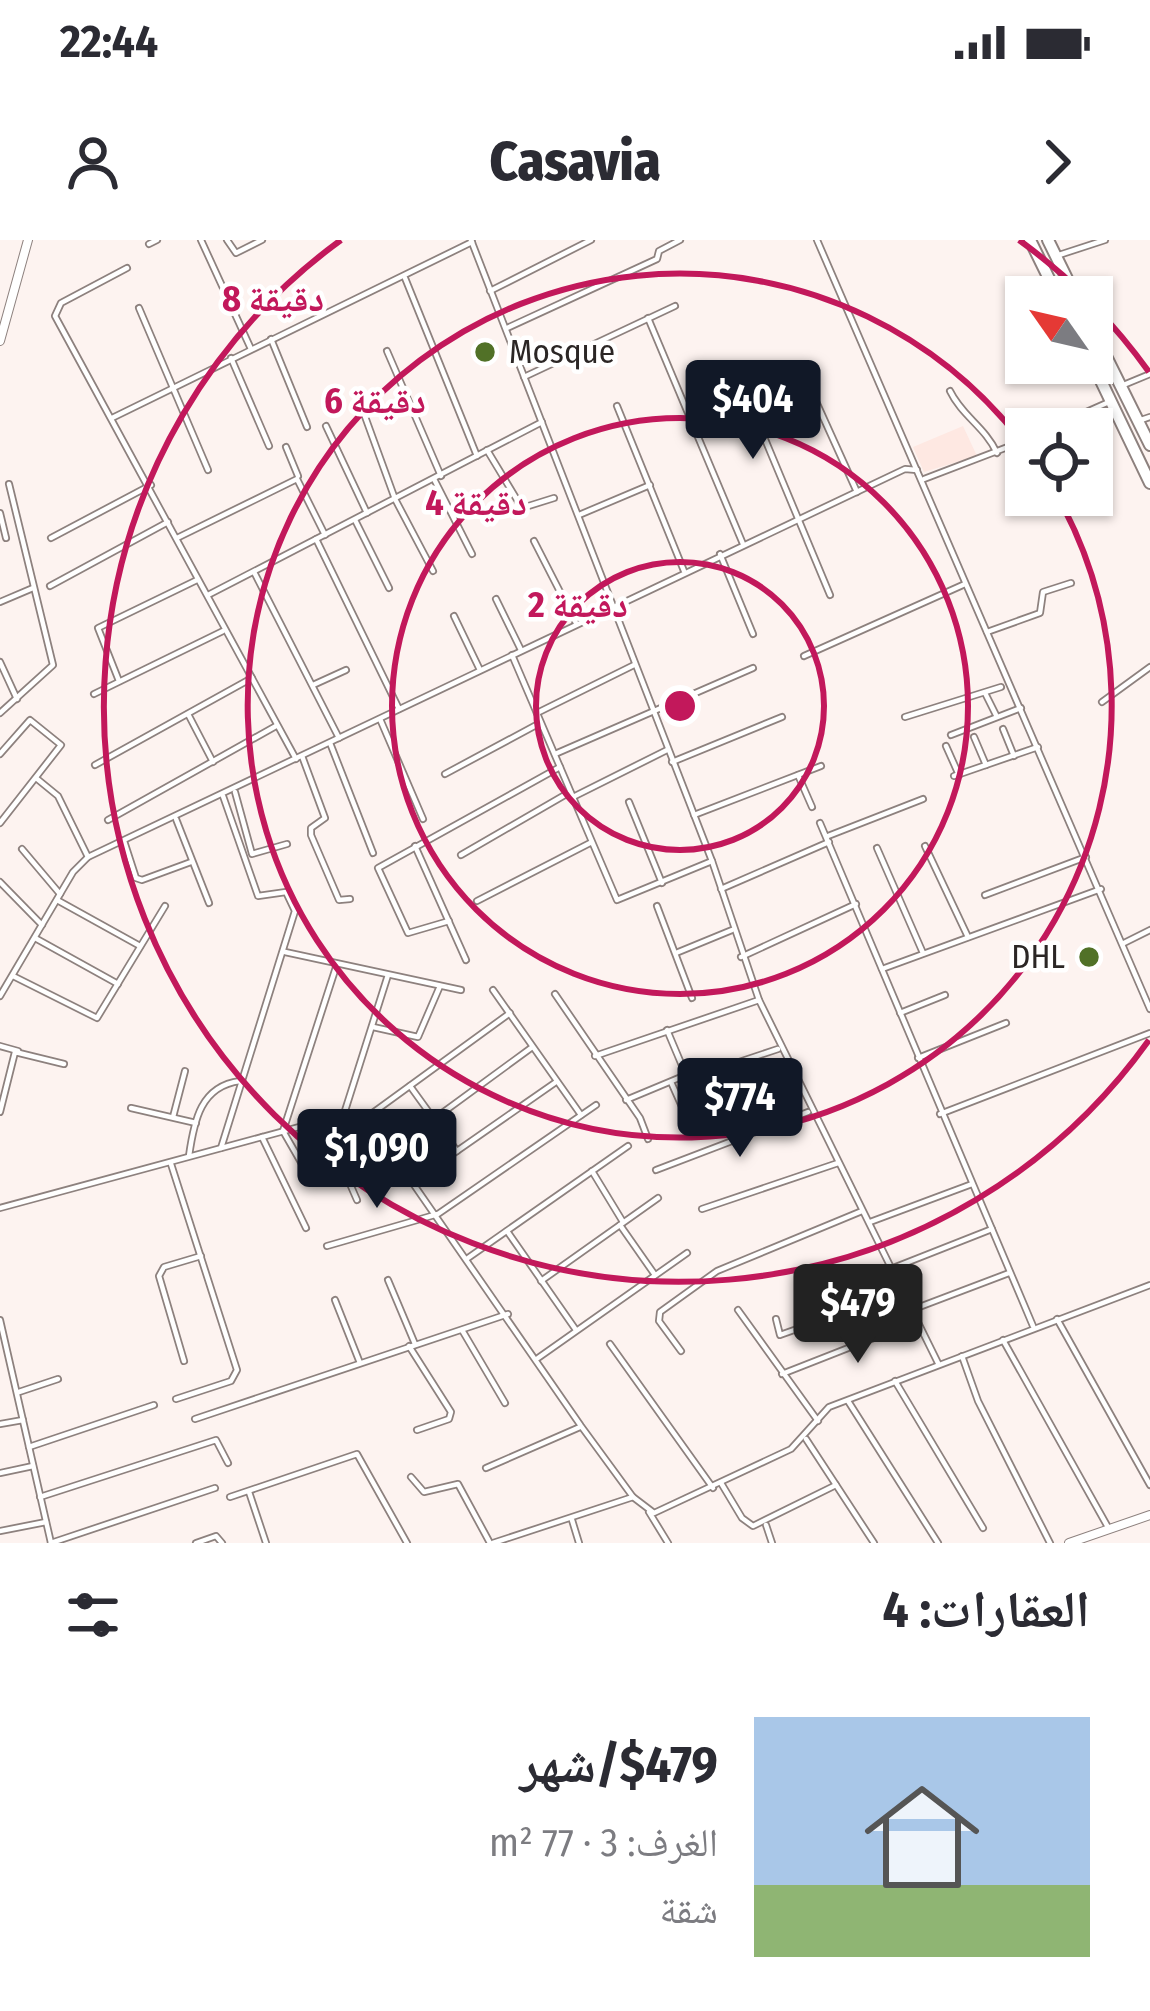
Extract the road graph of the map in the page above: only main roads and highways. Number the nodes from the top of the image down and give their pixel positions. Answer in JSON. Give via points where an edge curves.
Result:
{"nodes":[{"id":1,"x":1030,"y":240,"type":"edge"},
{"id":2,"x":1048,"y":240,"type":"edge"},
{"id":3,"x":1048,"y":276,"type":"edge"},
{"id":4,"x":1066,"y":276,"type":"edge"},
{"id":5,"x":1113,"y":370,"type":"edge"},
{"id":6,"x":1104,"y":384,"type":"edge"},
{"id":7,"x":1144,"y":419,"type":"edge"},
{"id":8,"x":1150,"y":445,"type":"edge"},
{"id":9,"x":1150,"y":483,"type":"edge"}],
"edges":[{"from":1,"to":3,"type":"highway"},
{"from":2,"to":4,"type":"highway"},
{"from":5,"to":7,"type":"highway"},
{"from":6,"to":9,"type":"highway"},
{"from":7,"to":8,"type":"highway"}]}
